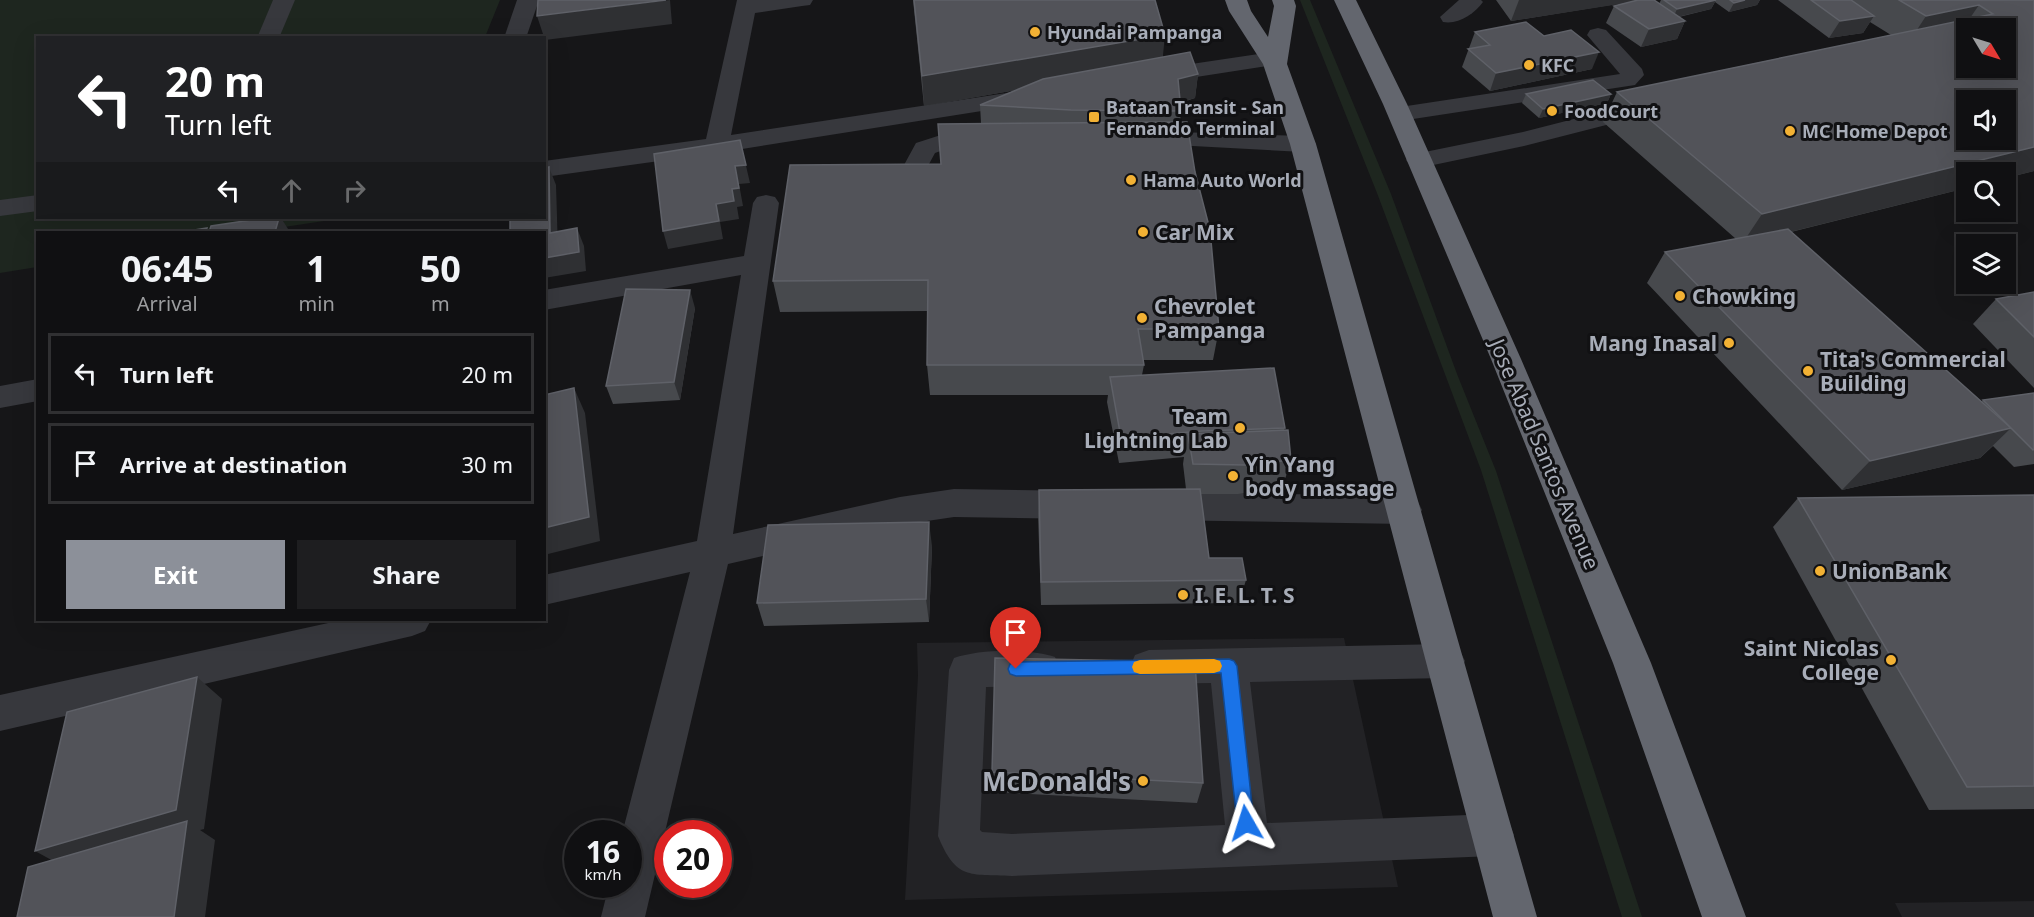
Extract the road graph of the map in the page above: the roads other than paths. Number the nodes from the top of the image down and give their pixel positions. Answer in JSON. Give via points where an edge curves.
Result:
{"nodes":[{"id":1,"x":284,"y":0,"type":"edge"},
{"id":2,"x":528,"y":0,"type":"edge"},
{"id":3,"x":802,"y":0,"type":"edge"},
{"id":4,"x":1236,"y":0,"type":"edge"},
{"id":5,"x":1283,"y":0,"type":"edge"},
{"id":6,"x":1345,"y":0,"type":"edge"},
{"id":7,"x":1470,"y":0,"type":"edge"},
{"id":8,"x":746,"y":4,"type":"edge"},
{"id":9,"x":1451,"y":17,"type":"dead end"},
{"id":10,"x":1598,"y":34,"type":"dead end"},
{"id":11,"x":269,"y":36,"type":"edge"},
{"id":12,"x":516,"y":36,"type":"edge"},
{"id":13,"x":1274,"y":61,"type":"junction"},
{"id":14,"x":1130,"y":81,"type":"edge"},
{"id":15,"x":1047,"y":94,"type":"edge"},
{"id":16,"x":1673,"y":100,"type":"edge"},
{"id":17,"x":1400,"y":114,"type":"junction"},
{"id":18,"x":1122,"y":138,"type":"edge"},
{"id":19,"x":1013,"y":139,"type":"edge"},
{"id":20,"x":1303,"y":144,"type":"junction"},
{"id":21,"x":717,"y":145,"type":"junction"},
{"id":22,"x":1419,"y":160,"type":"junction"},
{"id":23,"x":546,"y":169,"type":"edge"},
{"id":24,"x":854,"y":184,"type":"edge"},
{"id":25,"x":766,"y":202,"type":"dead end"},
{"id":26,"x":36,"y":203,"type":"edge"},
{"id":27,"x":0,"y":208,"type":"edge"},
{"id":28,"x":758,"y":262,"type":"junction"},
{"id":29,"x":546,"y":300,"type":"edge"},
{"id":30,"x":36,"y":390,"type":"edge"},
{"id":31,"x":0,"y":397,"type":"edge"},
{"id":32,"x":1405,"y":510,"type":"junction"},
{"id":33,"x":713,"y":551,"type":"junction"},
{"id":34,"x":546,"y":590,"type":"edge"},
{"id":35,"x":408,"y":621,"type":"edge"},
{"id":36,"x":1446,"y":661,"type":"junction"},
{"id":37,"x":1229,"y":666,"type":"junction"},
{"id":38,"x":0,"y":713,"type":"edge"},
{"id":39,"x":1493,"y":835,"type":"junction"},
{"id":40,"x":1248,"y":845,"type":"junction"},
{"id":41,"x":622,"y":917,"type":"edge"},
{"id":42,"x":1515,"y":917,"type":"edge"},
{"id":43,"x":1725,"y":917,"type":"edge"}],
"edges":[{"from":1,"to":11,"type":"street"},
{"from":2,"to":12,"type":"street"},
{"from":3,"to":8,"type":"street"},
{"from":4,"to":13,"type":"highway"},
{"from":5,"to":13,"type":"highway"},
{"from":6,"to":17,"type":"highway","name":"Jose Abad Santos Avenue"},
{"from":7,"to":9,"type":"street","via":[[1468,6]]},
{"from":8,"to":21,"type":"street"},
{"from":10,"to":17,"type":"street","via":[[1630,69],[1632,75],[1627,80]]},
{"from":13,"to":14,"type":"street"},
{"from":13,"to":20,"type":"highway"},
{"from":15,"to":21,"type":"street"},
{"from":16,"to":22,"type":"street","via":[[1524,139]]},
{"from":17,"to":22,"type":"highway","name":"Jose Abad Santos Avenue"},
{"from":18,"to":20,"type":"street"},
{"from":19,"to":24,"type":"street","via":[[947,141],[925,148],[914,170],[885,181]]},
{"from":20,"to":32,"type":"highway"},
{"from":21,"to":23,"type":"street"},
{"from":22,"to":43,"type":"highway","name":"Jose Abad Santos Avenue","via":[[1632,663]]},
{"from":25,"to":28,"type":"street"},
{"from":26,"to":27,"type":"street"},
{"from":28,"to":29,"type":"street"},
{"from":28,"to":33,"type":"street"},
{"from":30,"to":31,"type":"street"},
{"from":32,"to":33,"type":"street","via":[[954,503]]},
{"from":32,"to":36,"type":"highway"},
{"from":33,"to":34,"type":"street"},
{"from":33,"to":41,"type":"street"},
{"from":35,"to":38,"type":"street"},
{"from":36,"to":37,"type":"street"},
{"from":36,"to":39,"type":"highway"},
{"from":37,"to":40,"type":"street"},
{"from":37,"to":40,"type":"street","via":[[969,670],[959,836],[971,853],[1012,855]]},
{"from":39,"to":40,"type":"street"},
{"from":39,"to":42,"type":"highway"}]}
